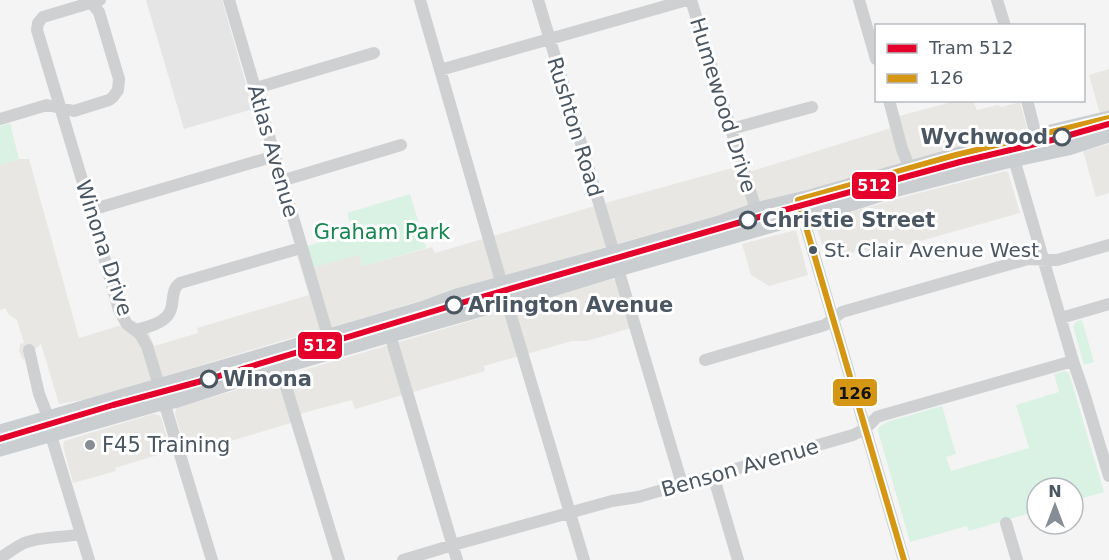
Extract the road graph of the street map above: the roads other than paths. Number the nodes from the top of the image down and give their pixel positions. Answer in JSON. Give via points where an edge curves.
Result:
{"nodes":[{"id":1,"x":229,"y":0,"type":"edge"},
{"id":2,"x":420,"y":0,"type":"edge"},
{"id":3,"x":538,"y":0,"type":"edge"},
{"id":4,"x":689,"y":0,"type":"edge"},
{"id":5,"x":860,"y":0,"type":"edge"},
{"id":6,"x":997,"y":0,"type":"edge"},
{"id":7,"x":94,"y":1,"type":"edge"},
{"id":8,"x":1004,"y":24,"type":"edge"},
{"id":9,"x":549,"y":39,"type":"junction"},
{"id":10,"x":374,"y":53,"type":"dead end"},
{"id":11,"x":875,"y":55,"type":"edge"},
{"id":12,"x":440,"y":70,"type":"junction"},
{"id":13,"x":255,"y":88,"type":"junction"},
{"id":14,"x":889,"y":102,"type":"edge"},
{"id":15,"x":1028,"y":102,"type":"edge"},
{"id":16,"x":812,"y":107,"type":"dead end"},
{"id":17,"x":60,"y":108,"type":"junction"},
{"id":18,"x":1109,"y":118,"type":"edge"},
{"id":19,"x":0,"y":119,"type":"edge"},
{"id":20,"x":731,"y":129,"type":"junction"},
{"id":21,"x":1109,"y":135,"type":"edge"},
{"id":22,"x":1036,"y":136,"type":"junction"},
{"id":23,"x":1009,"y":142,"type":"junction"},
{"id":24,"x":401,"y":145,"type":"dead end"},
{"id":25,"x":274,"y":156,"type":"junction"},
{"id":26,"x":1014,"y":160,"type":"junction"},
{"id":27,"x":910,"y":169,"type":"junction"},
{"id":28,"x":281,"y":181,"type":"junction"},
{"id":29,"x":798,"y":200,"type":"junction"},
{"id":30,"x":91,"y":210,"type":"junction"},
{"id":31,"x":756,"y":210,"type":"junction"},
{"id":32,"x":803,"y":217,"type":"junction"},
{"id":33,"x":1109,"y":245,"type":"edge"},
{"id":34,"x":301,"y":248,"type":"junction"},
{"id":35,"x":614,"y":253,"type":"junction"},
{"id":36,"x":1044,"y":260,"type":"junction"},
{"id":37,"x":618,"y":269,"type":"junction"},
{"id":38,"x":502,"y":284,"type":"junction"},
{"id":39,"x":507,"y":302,"type":"junction"},
{"id":40,"x":1109,"y":304,"type":"edge"},
{"id":41,"x":1061,"y":318,"type":"junction"},
{"id":42,"x":832,"y":319,"type":"junction"},
{"id":43,"x":136,"y":330,"type":"junction"},
{"id":44,"x":390,"y":335,"type":"junction"},
{"id":45,"x":328,"y":336,"type":"junction"},
{"id":46,"x":29,"y":350,"type":"dead end"},
{"id":47,"x":705,"y":360,"type":"dead end"},
{"id":48,"x":1072,"y":361,"type":"junction"},
{"id":49,"x":280,"y":368,"type":"junction"},
{"id":50,"x":159,"y":385,"type":"junction"},
{"id":51,"x":165,"y":403,"type":"junction"},
{"id":52,"x":48,"y":417,"type":"junction"},
{"id":53,"x":866,"y":429,"type":"junction"},
{"id":54,"x":1102,"y":430,"type":"edge"},
{"id":55,"x":0,"y":432,"type":"edge"},
{"id":56,"x":51,"y":434,"type":"junction"},
{"id":57,"x":0,"y":449,"type":"edge"},
{"id":58,"x":713,"y":475,"type":"junction"},
{"id":59,"x":1109,"y":476,"type":"edge"},
{"id":60,"x":682,"y":484,"type":"junction"},
{"id":61,"x":570,"y":513,"type":"junction"},
{"id":62,"x":1006,"y":523,"type":"dead end"},
{"id":63,"x":81,"y":534,"type":"junction"},
{"id":64,"x":453,"y":544,"type":"junction"},
{"id":65,"x":0,"y":558,"type":"edge"},
{"id":66,"x":89,"y":560,"type":"edge"},
{"id":67,"x":212,"y":560,"type":"edge"},
{"id":68,"x":339,"y":560,"type":"edge"},
{"id":69,"x":402,"y":560,"type":"edge"},
{"id":70,"x":457,"y":560,"type":"edge"},
{"id":71,"x":584,"y":560,"type":"edge"},
{"id":72,"x":738,"y":560,"type":"edge"},
{"id":73,"x":904,"y":560,"type":"edge"},
{"id":74,"x":1017,"y":560,"type":"edge"}],
"edges":[{"from":1,"to":13,"type":"street","name":"Atlas Avenue"},
{"from":2,"to":12,"type":"street"},
{"from":3,"to":9,"type":"street","name":"Rushton Road"},
{"from":4,"to":9,"type":"street"},
{"from":4,"to":20,"type":"street","name":"Humewood Drive"},
{"from":5,"to":11,"type":"street"},
{"from":6,"to":8,"type":"street"},
{"from":7,"to":17,"type":"street","name":"Winona Drive","via":[[43,17],[37,26]]},
{"from":7,"to":17,"type":"street","via":[[119,79],[118,90],[109,100],[74,111]]},
{"from":9,"to":12,"type":"street"},
{"from":9,"to":35,"type":"street","name":"Rushton Road"},
{"from":10,"to":13,"type":"street"},
{"from":12,"to":38,"type":"street"},
{"from":13,"to":25,"type":"street","name":"Atlas Avenue"},
{"from":14,"to":27,"type":"street"},
{"from":15,"to":22,"type":"street"},
{"from":16,"to":20,"type":"street"},
{"from":17,"to":19,"type":"street","via":[[47,105]]},
{"from":17,"to":30,"type":"street","name":"Winona Drive"},
{"from":18,"to":22,"type":"main road"},
{"from":20,"to":31,"type":"street","name":"Humewood Drive"},
{"from":21,"to":26,"type":"main road"},
{"from":22,"to":23,"type":"main road"},
{"from":23,"to":26,"type":"street"},
{"from":23,"to":27,"type":"main road"},
{"from":24,"to":28,"type":"street"},
{"from":25,"to":28,"type":"street","name":"Atlas Avenue"},
{"from":25,"to":30,"type":"street"},
{"from":26,"to":32,"type":"main road"},
{"from":26,"to":36,"type":"street"},
{"from":27,"to":29,"type":"main road"},
{"from":28,"to":34,"type":"street","name":"Atlas Avenue"},
{"from":29,"to":31,"type":"main road"},
{"from":29,"to":32,"type":"street"},
{"from":30,"to":43,"type":"street","name":"Winona Drive","via":[[119,310]]},
{"from":31,"to":35,"type":"main road"},
{"from":32,"to":37,"type":"main road"},
{"from":32,"to":42,"type":"street"},
{"from":33,"to":36,"type":"street"},
{"from":34,"to":43,"type":"street","via":[[177,284],[165,318]]},
{"from":34,"to":45,"type":"street","name":"Atlas Avenue"},
{"from":35,"to":38,"type":"main road"},
{"from":36,"to":41,"type":"street"},
{"from":36,"to":42,"type":"street","via":[[1028,259],[842,312]]},
{"from":37,"to":39,"type":"main road"},
{"from":37,"to":60,"type":"street"},
{"from":38,"to":39,"type":"street"},
{"from":38,"to":45,"type":"main road"},
{"from":39,"to":44,"type":"main road"},
{"from":39,"to":61,"type":"street"},
{"from":40,"to":41,"type":"street"},
{"from":41,"to":48,"type":"street"},
{"from":42,"to":47,"type":"street","via":[[825,325]]},
{"from":42,"to":53,"type":"street"},
{"from":43,"to":50,"type":"street","name":"Winona Drive","via":[[147,345]]},
{"from":44,"to":49,"type":"main road"},
{"from":44,"to":64,"type":"street"},
{"from":45,"to":50,"type":"main road"},
{"from":46,"to":52,"type":"street"},
{"from":48,"to":53,"type":"street","name":"Benson Avenue","via":[[883,415]]},
{"from":48,"to":54,"type":"street"},
{"from":49,"to":51,"type":"main road"},
{"from":49,"to":68,"type":"street"},
{"from":50,"to":51,"type":"street","name":"Winona Drive"},
{"from":50,"to":52,"type":"main road"},
{"from":51,"to":56,"type":"main road"},
{"from":51,"to":67,"type":"street","name":"Winona Drive"},
{"from":52,"to":55,"type":"main road"},
{"from":52,"to":56,"type":"street"},
{"from":53,"to":58,"type":"street","name":"Benson Avenue"},
{"from":53,"to":73,"type":"street"},
{"from":54,"to":59,"type":"street"},
{"from":56,"to":57,"type":"main road"},
{"from":56,"to":63,"type":"street"},
{"from":58,"to":60,"type":"street","name":"Benson Avenue"},
{"from":58,"to":72,"type":"street"},
{"from":60,"to":61,"type":"street","name":"Benson Avenue"},
{"from":61,"to":64,"type":"street","name":"Benson Avenue"},
{"from":61,"to":71,"type":"street"},
{"from":62,"to":74,"type":"street"},
{"from":63,"to":65,"type":"street","via":[[34,541]]},
{"from":63,"to":66,"type":"street"},
{"from":64,"to":69,"type":"street","name":"Benson Avenue"},
{"from":64,"to":70,"type":"street"}]}
